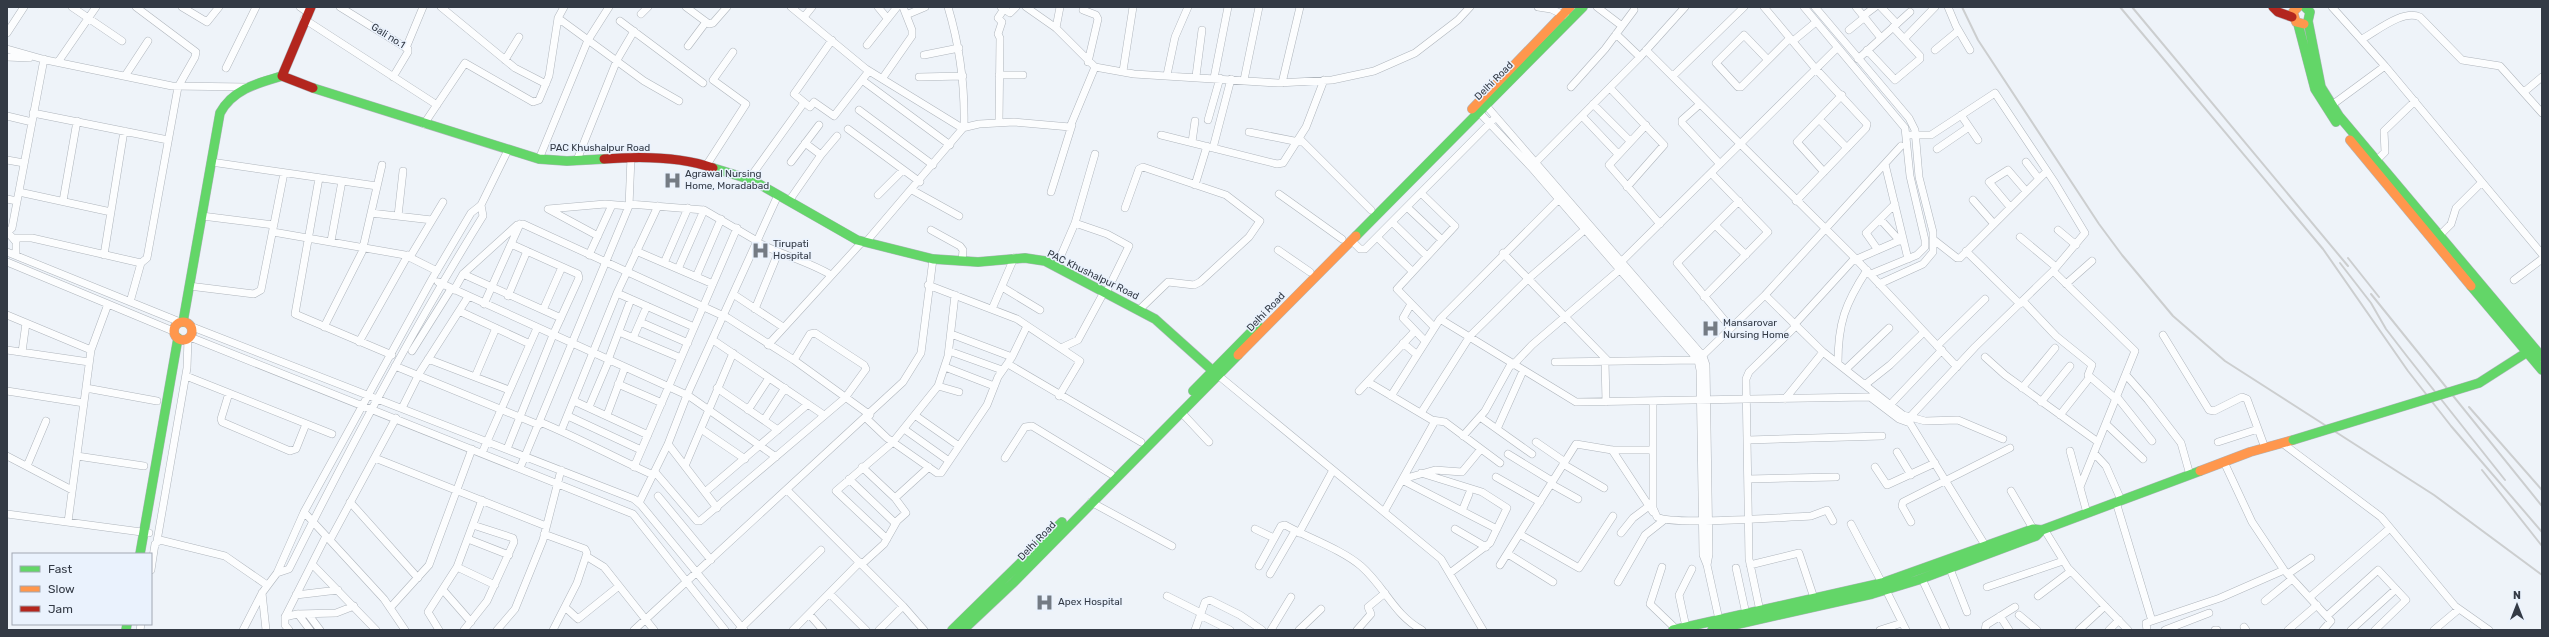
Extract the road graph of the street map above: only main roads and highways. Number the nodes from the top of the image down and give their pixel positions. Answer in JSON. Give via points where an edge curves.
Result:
{"nodes":[{"id":1,"x":1583,"y":7,"type":"edge"},
{"id":2,"x":2273,"y":7,"type":"edge"},
{"id":3,"x":2316,"y":7,"type":"edge"},
{"id":4,"x":305,"y":11,"type":"edge"},
{"id":5,"x":2307,"y":12,"type":"edge"},
{"id":6,"x":2294,"y":13,"type":"edge"},
{"id":7,"x":1568,"y":14,"type":"edge"},
{"id":8,"x":282,"y":76,"type":"junction"},
{"id":9,"x":1477,"y":109,"type":"junction"},
{"id":10,"x":1347,"y":240,"type":"junction"},
{"id":11,"x":184,"y":323,"type":"junction"},
{"id":12,"x":182,"y":337,"type":"junction"},
{"id":13,"x":2531,"y":350,"type":"junction"},
{"id":14,"x":2542,"y":357,"type":"edge"},
{"id":15,"x":2542,"y":370,"type":"edge"},
{"id":16,"x":1216,"y":373,"type":"junction"},
{"id":17,"x":146,"y":532,"type":"junction"},
{"id":18,"x":1988,"y":550,"type":"junction"},
{"id":19,"x":140,"y":553,"type":"edge"},
{"id":20,"x":145,"y":553,"type":"edge"},
{"id":21,"x":1884,"y":586,"type":"junction"},
{"id":22,"x":1722,"y":626,"type":"edge"},
{"id":23,"x":952,"y":630,"type":"edge"},
{"id":24,"x":963,"y":630,"type":"edge"},
{"id":25,"x":1675,"y":630,"type":"edge"}],
"edges":[{"from":1,"to":7,"type":"main road"},
{"from":2,"to":6,"type":"main road","via":[[2278,12]]},
{"from":3,"to":5,"type":"main road"},
{"from":4,"to":8,"type":"main road"},
{"from":5,"to":6,"type":"main road"},
{"from":5,"to":13,"type":"main road","via":[[2321,87],[2332,105]]},
{"from":6,"to":13,"type":"main road","via":[[2315,89],[2325,108],[2380,178]]},
{"from":7,"to":9,"type":"main road"},
{"from":8,"to":11,"type":"main road","via":[[248,87],[223,107],[211,162]]},
{"from":8,"to":16,"type":"main road","name":"PAC Khushalpur Road","via":[[326,93],[538,159],[631,157],[693,161],[749,179],[864,242],[933,259],[978,262],[1014,258],[1045,261],[1155,319]]},
{"from":9,"to":10,"type":"main road","name":"Delhi Road"},
{"from":9,"to":10,"type":"main road","via":[[1371,210]]},
{"from":10,"to":16,"type":"main road","name":"Delhi Road"},
{"from":10,"to":16,"type":"main road","via":[[1310,272]]},
{"from":11,"to":12,"type":"main road"},
{"from":11,"to":12,"type":"main road","via":[[192,331]]},
{"from":12,"to":17,"type":"main road"},
{"from":13,"to":14,"type":"main road"},
{"from":13,"to":15,"type":"main road"},
{"from":13,"to":18,"type":"main road","bridge":true,"via":[[2479,383],[2224,462]]},
{"from":16,"to":23,"type":"main road","via":[[1141,442]]},
{"from":16,"to":24,"type":"main road","name":"Delhi Road","via":[[1181,412]]},
{"from":17,"to":19,"type":"main road"},
{"from":17,"to":20,"type":"main road"},
{"from":18,"to":21,"type":"main road"},
{"from":18,"to":21,"type":"main road","via":[[1950,569],[1922,579]]},
{"from":21,"to":22,"type":"main road"},
{"from":21,"to":22,"type":"main road","via":[[1814,598],[1746,614]]},
{"from":22,"to":25,"type":"main road","via":[[1686,627]]}]}
